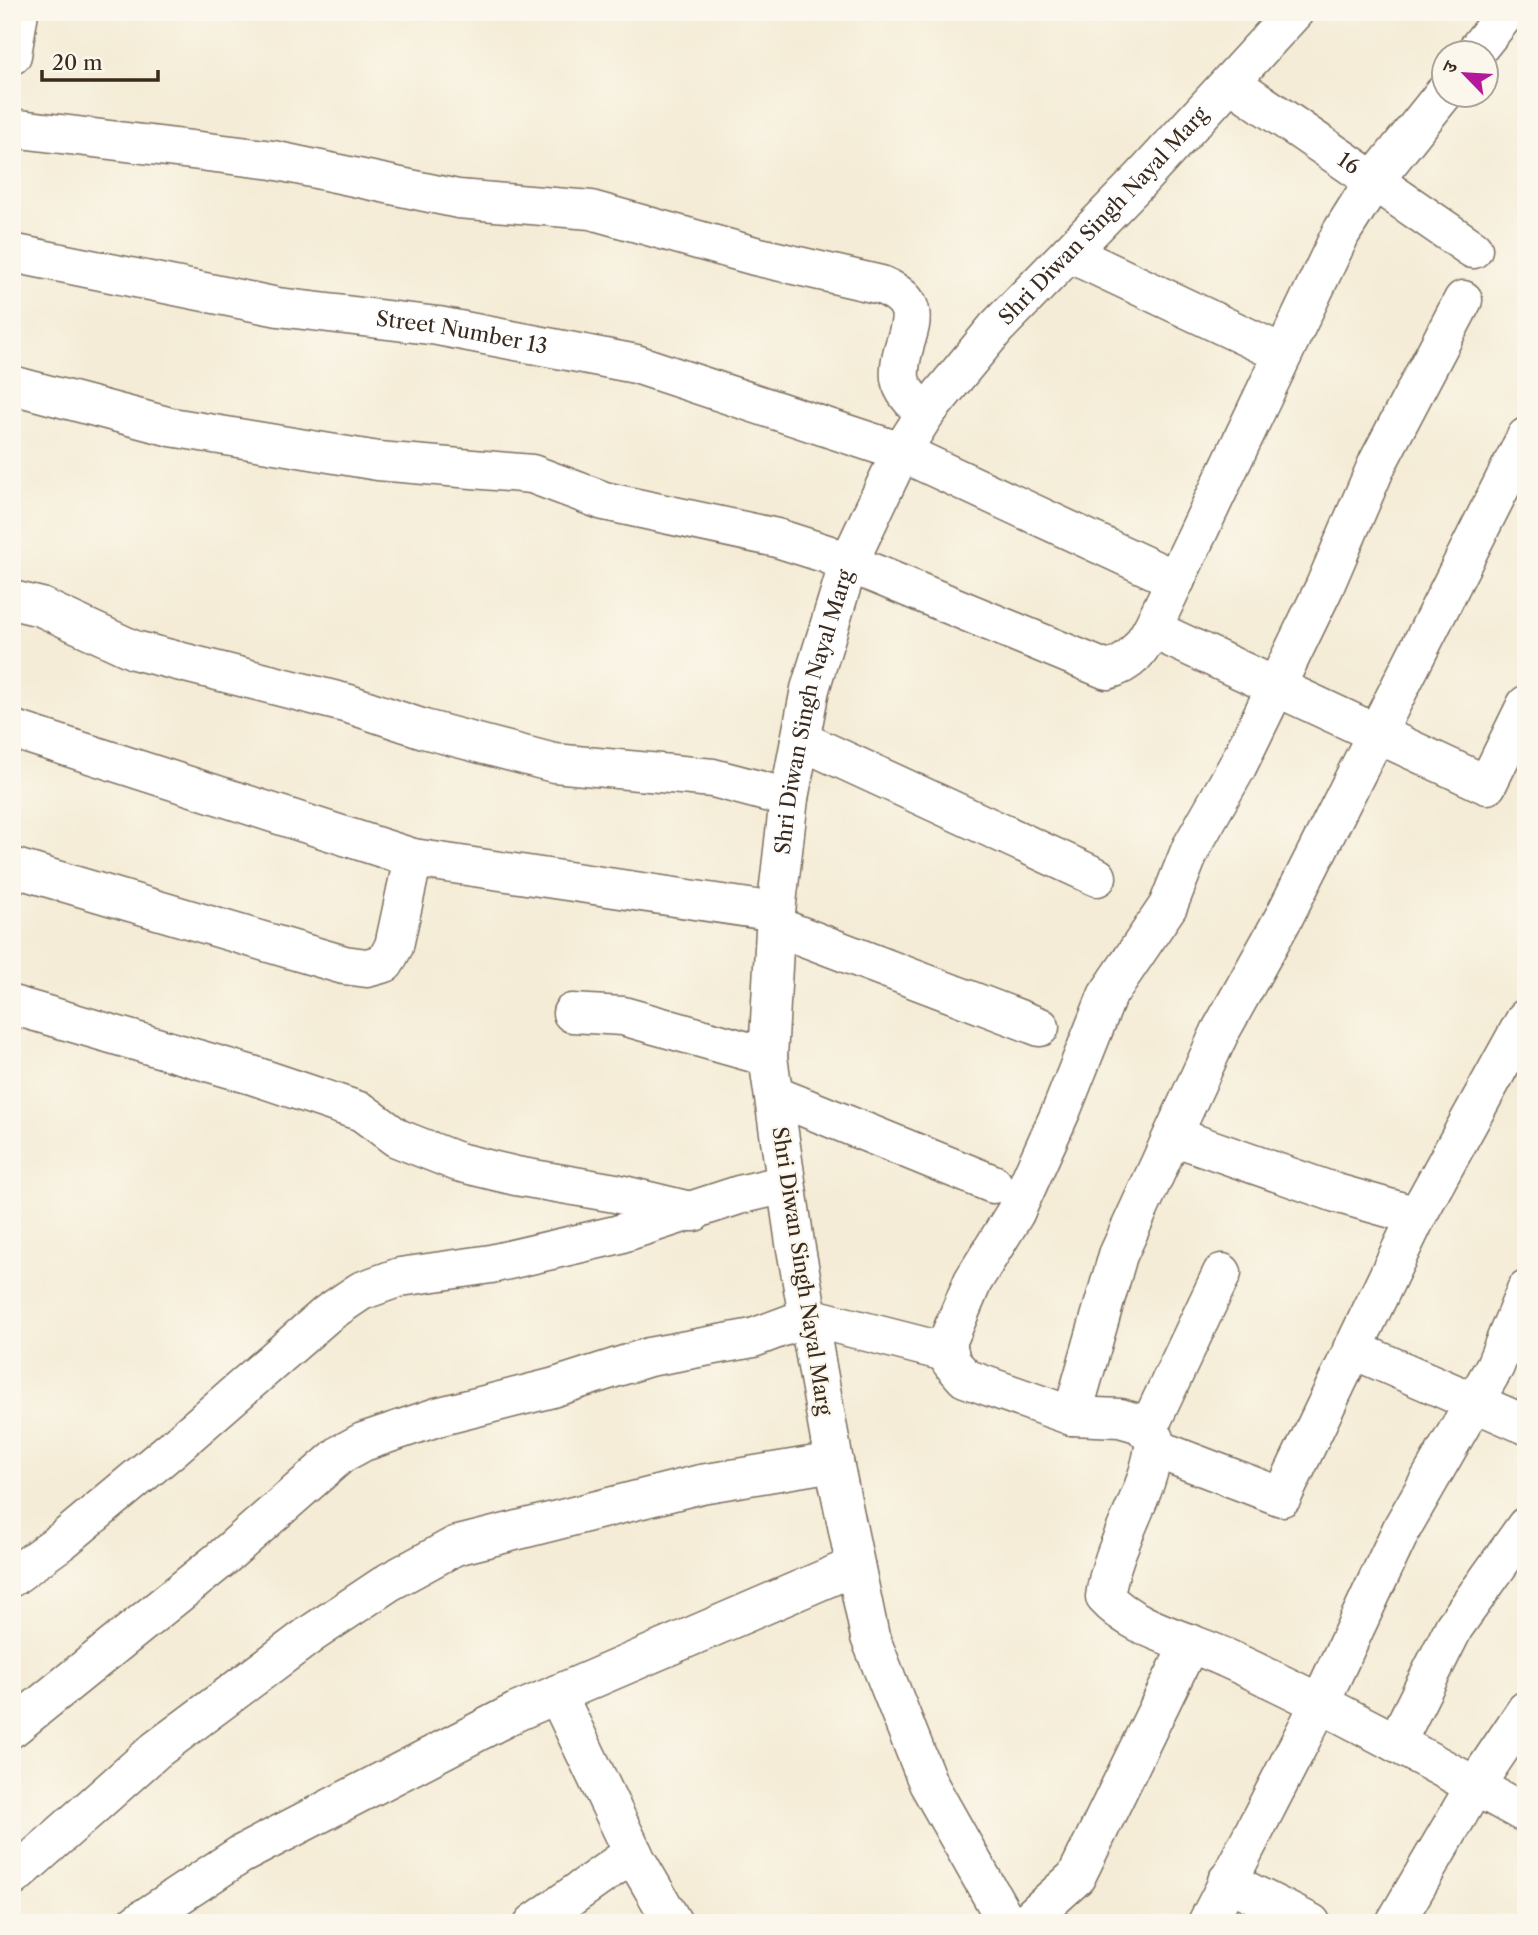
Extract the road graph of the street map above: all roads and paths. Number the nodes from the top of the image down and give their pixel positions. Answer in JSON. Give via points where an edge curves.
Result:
{"nodes":[{"id":1,"x":19,"y":12,"type":"edge"},
{"id":2,"x":1294,"y":12,"type":"edge"},
{"id":3,"x":1507,"y":12,"type":"edge"},
{"id":4,"x":1486,"y":38,"type":"edge"},
{"id":5,"x":12,"y":55,"type":"edge"},
{"id":6,"x":1230,"y":82,"type":"junction"},
{"id":7,"x":1432,"y":108,"type":"edge"},
{"id":8,"x":12,"y":128,"type":"edge"},
{"id":9,"x":1373,"y":182,"type":"junction"},
{"id":10,"x":1473,"y":250,"type":"dead end"},
{"id":11,"x":12,"y":253,"type":"edge"},
{"id":12,"x":1069,"y":253,"type":"junction"},
{"id":13,"x":1463,"y":300,"type":"dead end"},
{"id":14,"x":1283,"y":354,"type":"junction"},
{"id":15,"x":12,"y":385,"type":"edge"},
{"id":16,"x":925,"y":414,"type":"junction"},
{"id":17,"x":1526,"y":437,"type":"edge"},
{"id":18,"x":901,"y":452,"type":"junction"},
{"id":19,"x":849,"y":562,"type":"junction"},
{"id":20,"x":1176,"y":580,"type":"junction"},
{"id":21,"x":12,"y":600,"type":"edge"},
{"id":22,"x":1152,"y":629,"type":"junction"},
{"id":23,"x":1276,"y":687,"type":"junction"},
{"id":24,"x":1526,"y":705,"type":"edge"},
{"id":25,"x":12,"y":729,"type":"edge"},
{"id":26,"x":1376,"y":734,"type":"junction"},
{"id":27,"x":800,"y":740,"type":"junction"},
{"id":28,"x":789,"y":798,"type":"junction"},
{"id":29,"x":413,"y":858,"type":"junction"},
{"id":30,"x":12,"y":867,"type":"edge"},
{"id":31,"x":1097,"y":877,"type":"dead end"},
{"id":32,"x":776,"y":919,"type":"junction"},
{"id":33,"x":12,"y":1004,"type":"edge"},
{"id":34,"x":572,"y":1013,"type":"dead end"},
{"id":35,"x":1526,"y":1018,"type":"edge"},
{"id":36,"x":1040,"y":1027,"type":"dead end"},
{"id":37,"x":768,"y":1057,"type":"junction"},
{"id":38,"x":774,"y":1095,"type":"junction"},
{"id":39,"x":1173,"y":1136,"type":"junction"},
{"id":40,"x":786,"y":1184,"type":"junction"},
{"id":41,"x":993,"y":1184,"type":"dead end"},
{"id":42,"x":694,"y":1212,"type":"junction"},
{"id":43,"x":1417,"y":1216,"type":"junction"},
{"id":44,"x":1222,"y":1273,"type":"dead end"},
{"id":45,"x":1526,"y":1290,"type":"edge"},
{"id":46,"x":809,"y":1317,"type":"junction"},
{"id":47,"x":1352,"y":1349,"type":"junction"},
{"id":48,"x":950,"y":1353,"type":"junction"},
{"id":49,"x":1474,"y":1402,"type":"junction"},
{"id":50,"x":1072,"y":1416,"type":"junction"},
{"id":51,"x":1526,"y":1425,"type":"edge"},
{"id":52,"x":1151,"y":1439,"type":"junction"},
{"id":53,"x":834,"y":1462,"type":"junction"},
{"id":54,"x":1526,"y":1526,"type":"edge"},
{"id":55,"x":855,"y":1566,"type":"junction"},
{"id":56,"x":12,"y":1577,"type":"edge"},
{"id":57,"x":1190,"y":1643,"type":"junction"},
{"id":58,"x":557,"y":1694,"type":"junction"},
{"id":59,"x":1320,"y":1704,"type":"junction"},
{"id":60,"x":1526,"y":1710,"type":"edge"},
{"id":61,"x":12,"y":1728,"type":"edge"},
{"id":62,"x":1396,"y":1743,"type":"junction"},
{"id":63,"x":1475,"y":1786,"type":"junction"},
{"id":64,"x":1526,"y":1814,"type":"edge"},
{"id":65,"x":633,"y":1853,"type":"junction"},
{"id":66,"x":12,"y":1878,"type":"edge"},
{"id":67,"x":1227,"y":1881,"type":"junction"},
{"id":68,"x":137,"y":1923,"type":"edge"},
{"id":69,"x":534,"y":1923,"type":"edge"},
{"id":70,"x":673,"y":1923,"type":"edge"},
{"id":71,"x":1007,"y":1923,"type":"edge"},
{"id":72,"x":1025,"y":1923,"type":"edge"},
{"id":73,"x":1207,"y":1923,"type":"edge"},
{"id":74,"x":1311,"y":1923,"type":"edge"},
{"id":75,"x":1395,"y":1923,"type":"edge"}],
"edges":[{"from":1,"to":5,"type":"street"},
{"from":2,"to":6,"type":"street","name":"Shri Diwan Singh Nayal Marg"},
{"from":3,"to":4,"type":"street"},
{"from":6,"to":9,"type":"street","name":"16"},
{"from":6,"to":12,"type":"street","name":"Shri Diwan Singh Nayal Marg"},
{"from":7,"to":9,"type":"street","name":"16"},
{"from":8,"to":16,"type":"street","via":[[273,160],[458,199],[591,210],[881,285],[899,292],[908,303],[912,317],[900,379]]},
{"from":9,"to":10,"type":"street"},
{"from":9,"to":14,"type":"street","via":[[1340,233]]},
{"from":11,"to":18,"type":"street","name":"Street Number 13","via":[[278,307],[438,326],[636,364]]},
{"from":12,"to":14,"type":"street"},
{"from":12,"to":16,"type":"street","name":"Shri Diwan Singh Nayal Marg","via":[[996,328]]},
{"from":13,"to":23,"type":"street","via":[[1378,462]]},
{"from":14,"to":20,"type":"street"},
{"from":15,"to":19,"type":"street","via":[[171,427],[378,461],[532,474],[604,501],[777,538]]},
{"from":16,"to":18,"type":"street","name":"Shri Diwan Singh Nayal Marg"},
{"from":17,"to":26,"type":"street"},
{"from":18,"to":19,"type":"street","name":"Shri Diwan Singh Nayal Marg"},
{"from":18,"to":20,"type":"street","name":"Street Number 13"},
{"from":19,"to":22,"type":"street","via":[[1107,670],[1124,666]]},
{"from":19,"to":27,"type":"street","name":"Shri Diwan Singh Nayal Marg","via":[[810,689]]},
{"from":20,"to":22,"type":"street"},
{"from":21,"to":28,"type":"street","via":[[41,607],[134,650],[349,704],[424,730],[554,763],[713,778]]},
{"from":22,"to":23,"type":"street"},
{"from":23,"to":26,"type":"street"},
{"from":23,"to":48,"type":"street","via":[[1191,848],[1168,906],[1107,996],[1015,1213],[972,1280],[947,1343]]},
{"from":24,"to":26,"type":"street","via":[[1487,785]]},
{"from":25,"to":29,"type":"street"},
{"from":26,"to":39,"type":"street","via":[[1220,1032]]},
{"from":27,"to":28,"type":"street","name":"Shri Diwan Singh Nayal Marg"},
{"from":27,"to":31,"type":"street"},
{"from":28,"to":32,"type":"street","name":"Shri Diwan Singh Nayal Marg"},
{"from":29,"to":30,"type":"street","via":[[394,946],[385,963],[368,968],[344,965]]},
{"from":29,"to":32,"type":"street"},
{"from":32,"to":36,"type":"street"},
{"from":32,"to":37,"type":"street","name":"Shri Diwan Singh Nayal Marg"},
{"from":33,"to":42,"type":"street","via":[[362,1112],[397,1138],[458,1162]]},
{"from":34,"to":37,"type":"street","via":[[623,1016]]},
{"from":35,"to":43,"type":"street"},
{"from":37,"to":38,"type":"street","name":"Shri Diwan Singh Nayal Marg"},
{"from":38,"to":40,"type":"street","name":"Shri Diwan Singh Nayal Marg"},
{"from":38,"to":41,"type":"street"},
{"from":39,"to":43,"type":"street"},
{"from":39,"to":50,"type":"street","via":[[1118,1255]]},
{"from":40,"to":42,"type":"street"},
{"from":40,"to":46,"type":"street","name":"Shri Diwan Singh Nayal Marg"},
{"from":42,"to":56,"type":"street","via":[[616,1236],[491,1264],[400,1277],[362,1291],[327,1314],[124,1489]]},
{"from":43,"to":47,"type":"street"},
{"from":44,"to":52,"type":"street"},
{"from":45,"to":49,"type":"street","via":[[1495,1366]]},
{"from":46,"to":48,"type":"street"},
{"from":46,"to":53,"type":"street","name":"Shri Diwan Singh Nayal Marg"},
{"from":46,"to":61,"type":"street","via":[[753,1338],[649,1357],[363,1442],[341,1454],[220,1560]]},
{"from":47,"to":49,"type":"street"},
{"from":47,"to":52,"type":"street","via":[[1282,1497]]},
{"from":48,"to":50,"type":"street","via":[[951,1362],[965,1378]]},
{"from":49,"to":51,"type":"street"},
{"from":49,"to":59,"type":"street","via":[[1403,1526]]},
{"from":50,"to":52,"type":"street","via":[[1120,1418],[1141,1424]]},
{"from":52,"to":57,"type":"street","via":[[1152,1468],[1108,1573],[1105,1597],[1120,1614]]},
{"from":53,"to":55,"type":"street","name":"Shri Diwan Singh Nayal Marg"},
{"from":53,"to":66,"type":"street","via":[[701,1483],[455,1546],[389,1582],[312,1634],[156,1750]]},
{"from":54,"to":62,"type":"street","via":[[1454,1627]]},
{"from":55,"to":58,"type":"street"},
{"from":55,"to":71,"type":"street","name":"Shri Diwan Singh Nayal Marg","via":[[870,1636],[928,1783]]},
{"from":57,"to":59,"type":"street"},
{"from":57,"to":72,"type":"street","via":[[1076,1877]]},
{"from":58,"to":65,"type":"street"},
{"from":58,"to":68,"type":"street","via":[[240,1855]]},
{"from":59,"to":62,"type":"street"},
{"from":59,"to":67,"type":"street"},
{"from":60,"to":63,"type":"street"},
{"from":62,"to":63,"type":"street"},
{"from":63,"to":64,"type":"street"},
{"from":63,"to":75,"type":"street"},
{"from":65,"to":69,"type":"street"},
{"from":65,"to":70,"type":"street"},
{"from":67,"to":73,"type":"street"},
{"from":67,"to":74,"type":"street"}]}
